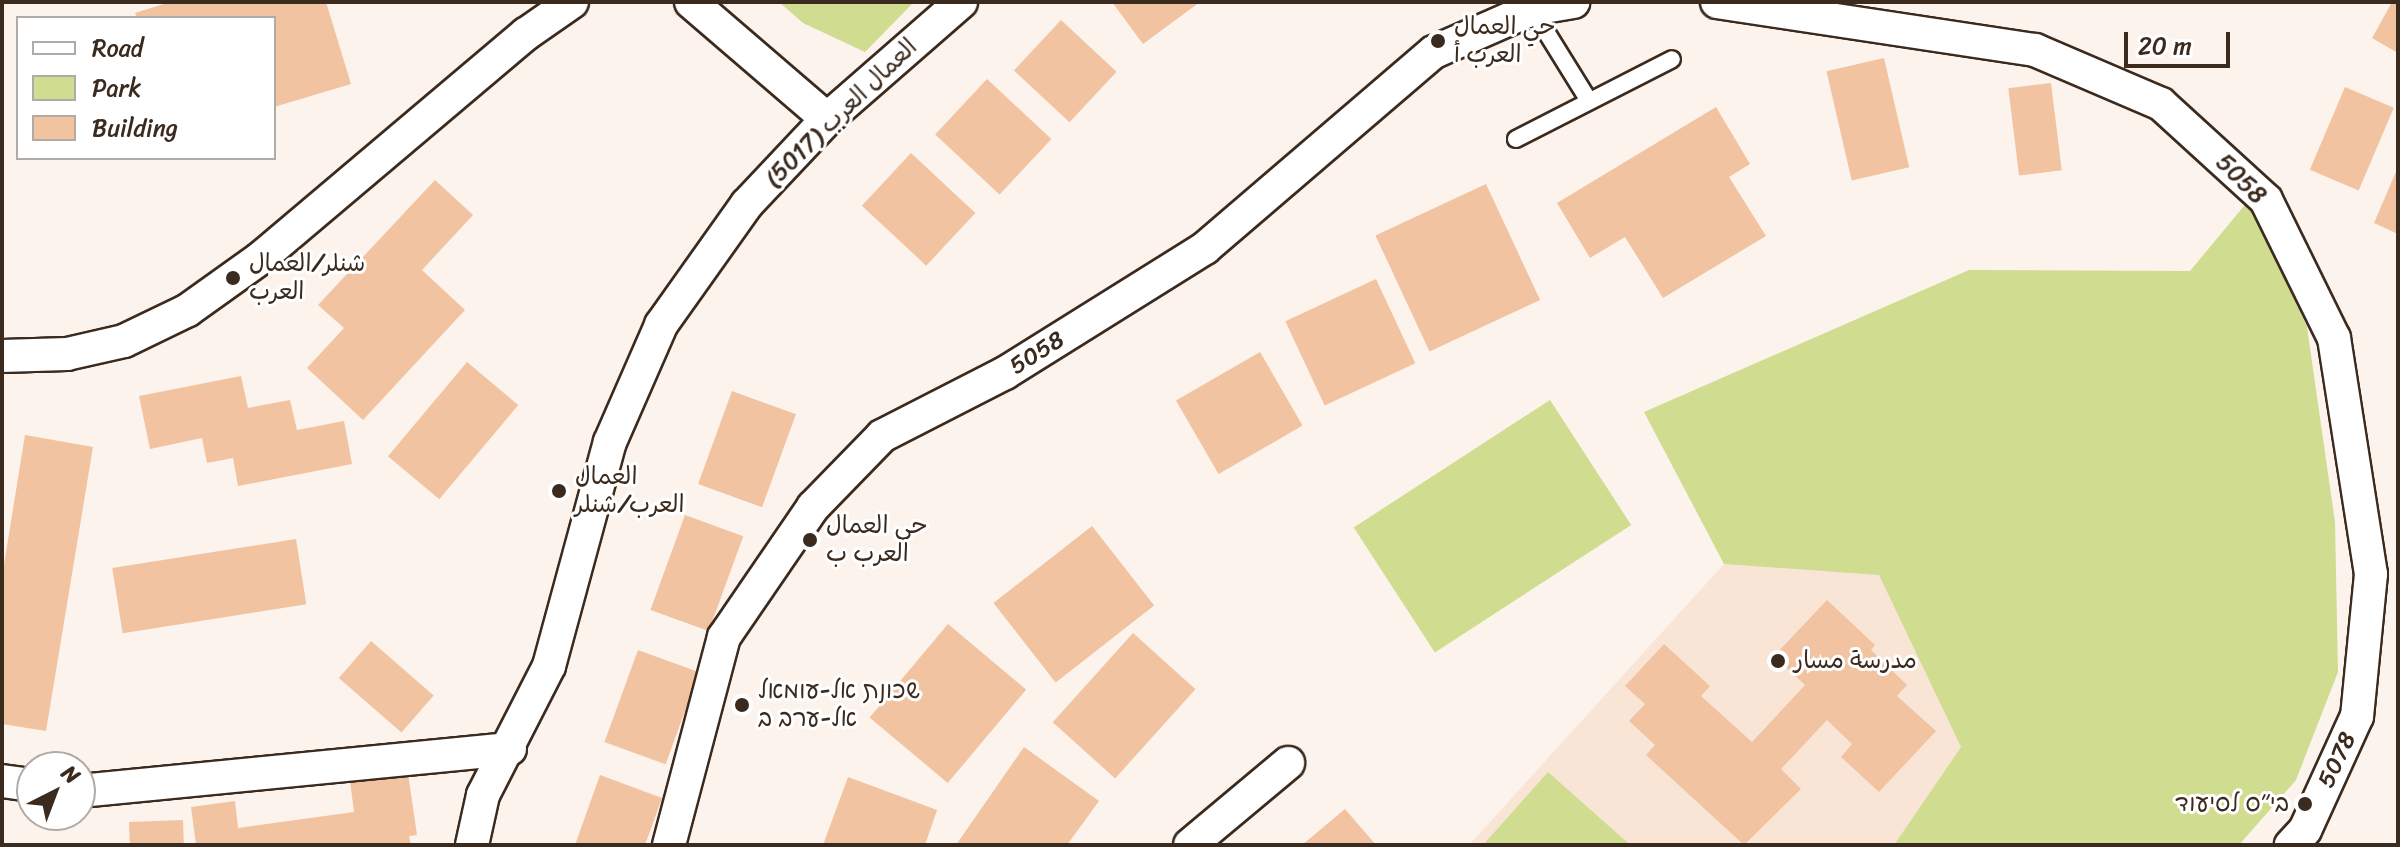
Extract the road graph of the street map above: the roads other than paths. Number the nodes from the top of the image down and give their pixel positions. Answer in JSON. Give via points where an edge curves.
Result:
{"nodes":[{"id":1,"x":572,"y":2,"type":"edge"},
{"id":2,"x":691,"y":2,"type":"edge"},
{"id":3,"x":961,"y":2,"type":"edge"},
{"id":4,"x":1573,"y":2,"type":"edge"},
{"id":5,"x":1717,"y":2,"type":"edge"},
{"id":6,"x":1532,"y":9,"type":"junction"},
{"id":7,"x":1672,"y":59,"type":"dead end"},
{"id":8,"x":1589,"y":101,"type":"junction"},
{"id":9,"x":827,"y":119,"type":"junction"},
{"id":10,"x":1516,"y":139,"type":"dead end"},
{"id":11,"x":2,"y":356,"type":"edge"},
{"id":12,"x":2357,"y":716,"type":"joint"},
{"id":13,"x":510,"y":749,"type":"junction"},
{"id":14,"x":1288,"y":763,"type":"dead end"},
{"id":15,"x":96,"y":789,"type":"edge"},
{"id":16,"x":472,"y":845,"type":"edge"},
{"id":17,"x":669,"y":845,"type":"edge"},
{"id":18,"x":1190,"y":845,"type":"edge"},
{"id":19,"x":2291,"y":845,"type":"edge"}],
"edges":[{"from":1,"to":11,"type":"street","via":[[526,34],[262,257],[188,310],[124,341],[67,354]]},
{"from":2,"to":9,"type":"street"},
{"from":3,"to":9,"type":"street","name":"العمال العرب (5017)"},
{"from":4,"to":6,"type":"street","name":"5058"},
{"from":5,"to":12,"type":"street","name":"5058","via":[[2035,50],[2161,104],[2266,200],[2334,338],[2371,574]]},
{"from":6,"to":8,"type":"lane"},
{"from":6,"to":17,"type":"street","name":"5058","via":[[1434,52],[1205,248],[1005,373],[882,436],[813,507],[724,637]]},
{"from":7,"to":8,"type":"lane"},
{"from":8,"to":10,"type":"lane"},
{"from":9,"to":13,"type":"street","name":"العمال العرب (5017)","via":[[747,204],[661,325],[610,442],[549,666]]},
{"from":12,"to":19,"type":"street","name":"5078","via":[[2305,830]]},
{"from":13,"to":15,"type":"street"},
{"from":13,"to":16,"type":"street","name":"العمال العرب (5017)","via":[[483,795]]},
{"from":14,"to":18,"type":"street"}]}
